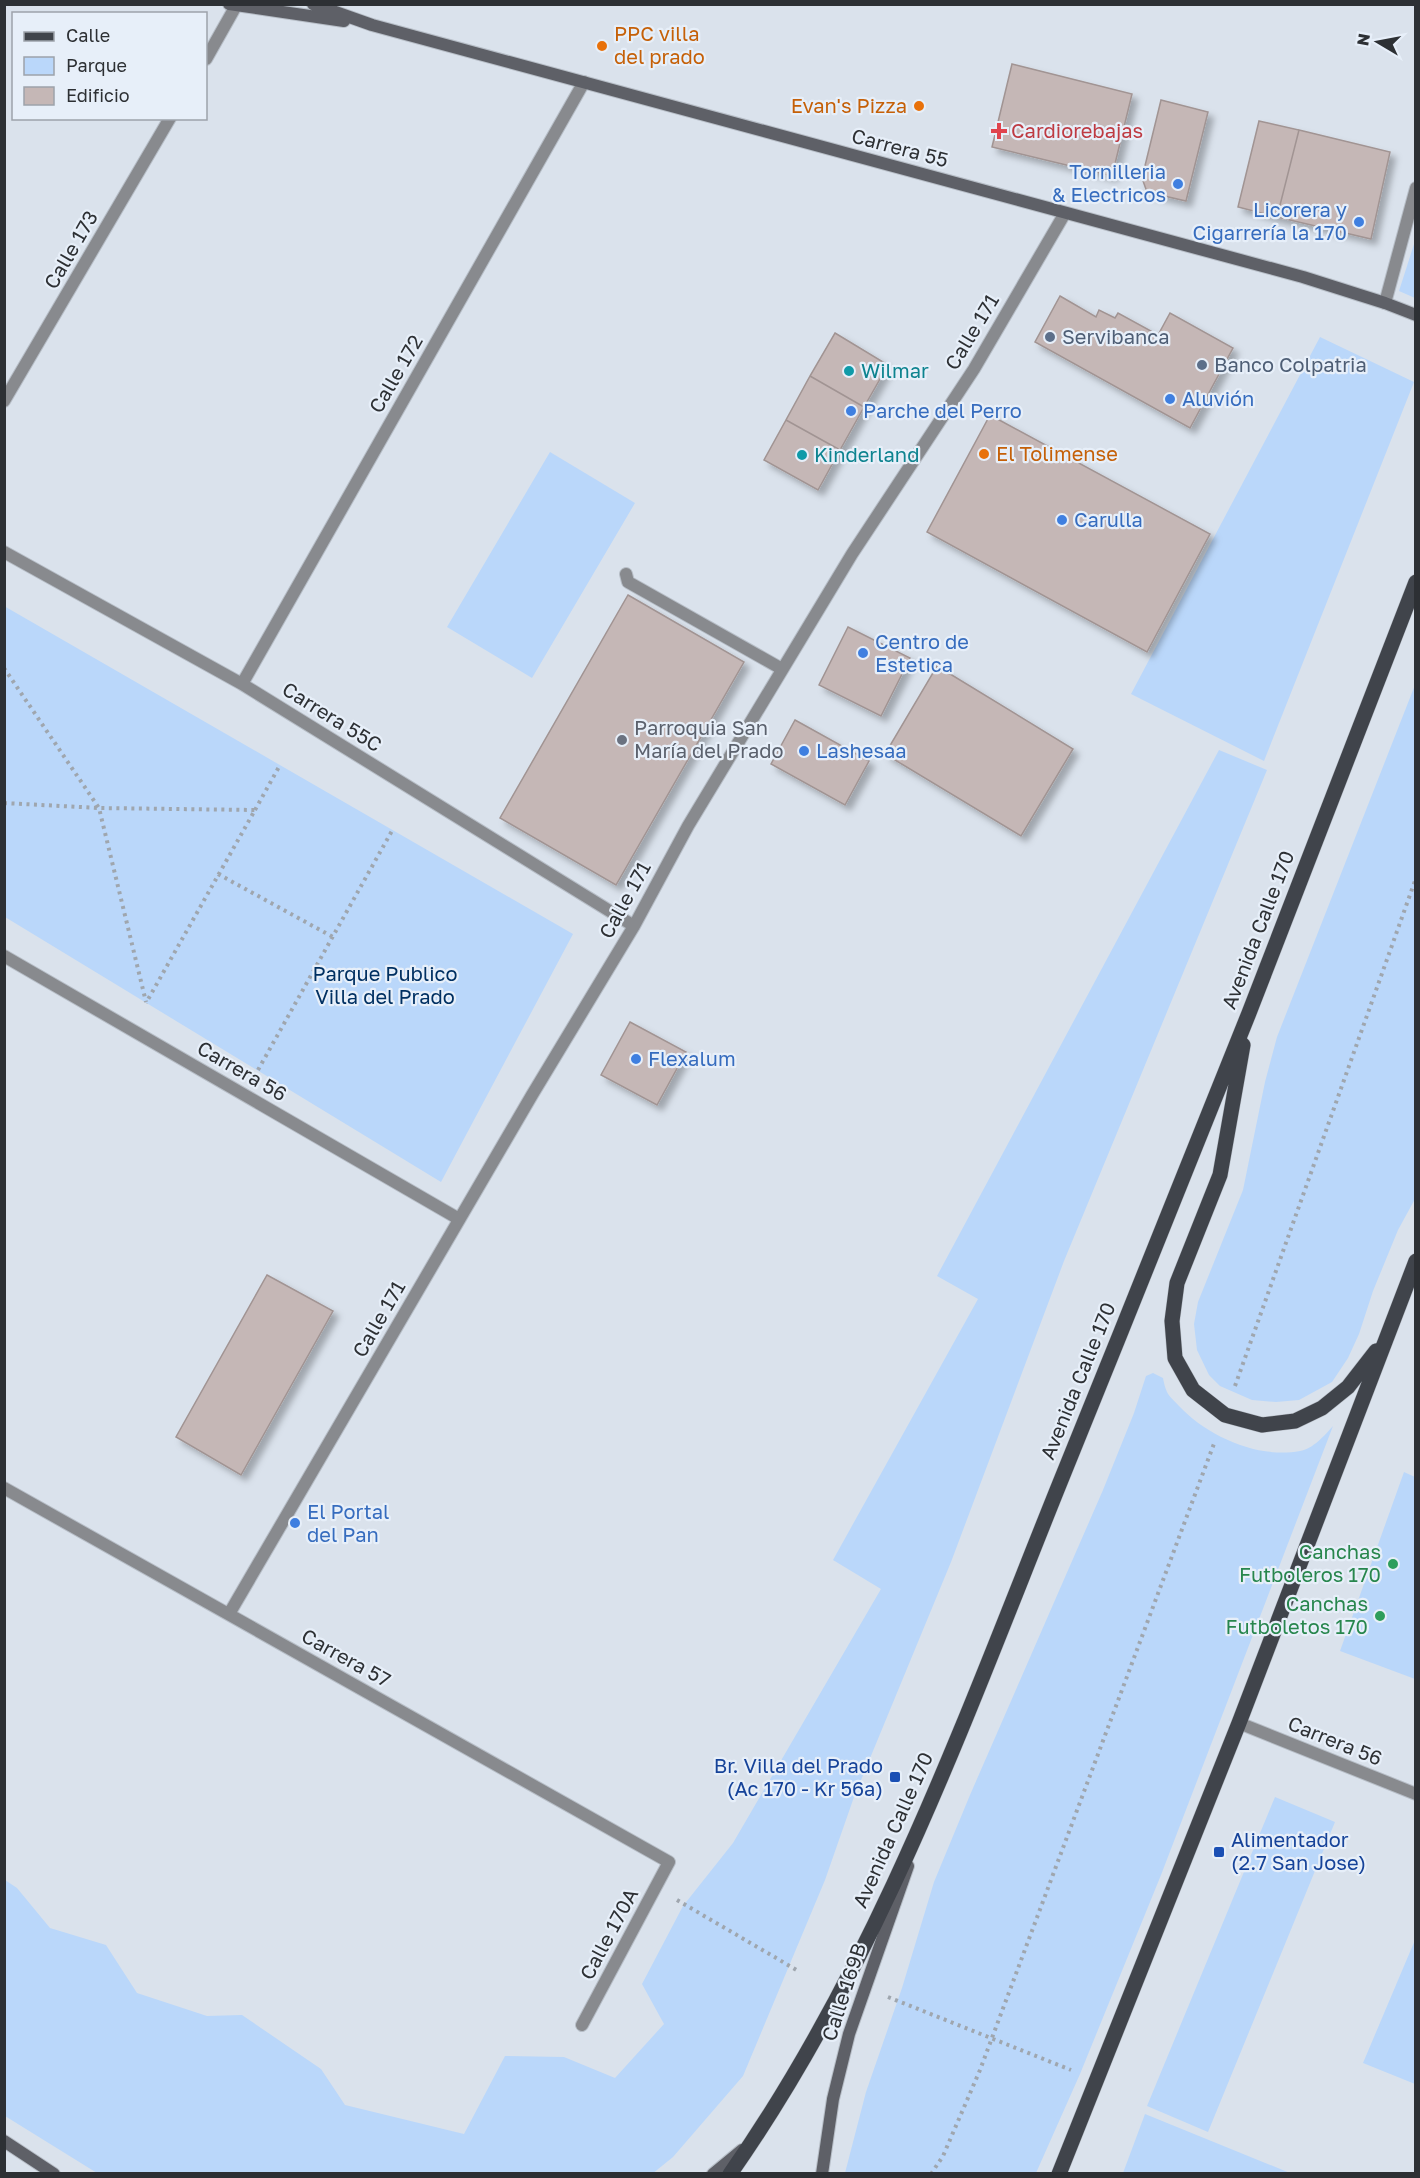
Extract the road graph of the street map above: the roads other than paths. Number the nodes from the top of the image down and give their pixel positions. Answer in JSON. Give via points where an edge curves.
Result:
{"nodes":[{"id":1,"x":313,"y":4,"type":"edge"},
{"id":2,"x":234,"y":5,"type":"edge"},
{"id":3,"x":372,"y":25,"type":"junction"},
{"id":4,"x":207,"y":57,"type":"edge"},
{"id":5,"x":584,"y":82,"type":"junction"},
{"id":6,"x":169,"y":120,"type":"edge"},
{"id":7,"x":1416,"y":188,"type":"edge"},
{"id":8,"x":1065,"y":213,"type":"junction"},
{"id":9,"x":1385,"y":303,"type":"junction"},
{"id":10,"x":1416,"y":315,"type":"edge"},
{"id":11,"x":4,"y":401,"type":"edge"},
{"id":12,"x":4,"y":552,"type":"edge"},
{"id":13,"x":626,"y":574,"type":"dead end"},
{"id":14,"x":1416,"y":582,"type":"edge"},
{"id":15,"x":782,"y":669,"type":"junction"},
{"id":16,"x":242,"y":684,"type":"junction"},
{"id":17,"x":634,"y":926,"type":"junction"},
{"id":18,"x":4,"y":956,"type":"edge"},
{"id":19,"x":1248,"y":1015,"type":"junction"},
{"id":20,"x":459,"y":1219,"type":"junction"},
{"id":21,"x":1416,"y":1261,"type":"edge"},
{"id":22,"x":1387,"y":1335,"type":"junction"},
{"id":23,"x":4,"y":1488,"type":"edge"},
{"id":24,"x":229,"y":1614,"type":"junction"},
{"id":25,"x":1239,"y":1723,"type":"junction"},
{"id":26,"x":934,"y":1794,"type":"junction"},
{"id":27,"x":1416,"y":1794,"type":"edge"},
{"id":28,"x":669,"y":1862,"type":"joint"},
{"id":29,"x":582,"y":2025,"type":"dead end"},
{"id":30,"x":4,"y":2141,"type":"edge"},
{"id":31,"x":752,"y":2142,"type":"junction"},
{"id":32,"x":54,"y":2174,"type":"edge"},
{"id":33,"x":713,"y":2174,"type":"edge"},
{"id":34,"x":730,"y":2174,"type":"edge"},
{"id":35,"x":822,"y":2174,"type":"edge"},
{"id":36,"x":1059,"y":2174,"type":"edge"}],
"edges":[{"from":1,"to":3,"type":"street","name":"Carrera 55"},
{"from":2,"to":3,"type":"street","name":"Carrera 55"},
{"from":2,"to":4,"type":"street"},
{"from":3,"to":5,"type":"street","name":"Carrera 55"},
{"from":5,"to":8,"type":"street","name":"Carrera 55"},
{"from":5,"to":16,"type":"street","name":"Calle 172"},
{"from":6,"to":11,"type":"street","name":"Calle 173"},
{"from":7,"to":9,"type":"street"},
{"from":8,"to":9,"type":"street","name":"Carrera 55"},
{"from":8,"to":15,"type":"street","name":"Calle 171","via":[[974,369],[852,554]]},
{"from":9,"to":10,"type":"street","name":"Carrera 55"},
{"from":12,"to":16,"type":"street","name":"Carrera 55C"},
{"from":13,"to":15,"type":"street","via":[[628,582]]},
{"from":14,"to":19,"type":"main road","name":"Avenida Calle 170"},
{"from":15,"to":17,"type":"street","name":"Calle 171","via":[[688,826]]},
{"from":16,"to":17,"type":"street","name":"Carrera 55C"},
{"from":17,"to":20,"type":"street","name":"Calle 171"},
{"from":18,"to":20,"type":"street","name":"Carrera 56"},
{"from":19,"to":22,"type":"main road","via":[[1220,1175],[1177,1283],[1172,1321],[1175,1358],[1193,1390],[1225,1415],[1262,1425],[1295,1421],[1322,1408],[1348,1387]]},
{"from":19,"to":26,"type":"main road","name":"Avenida Calle 170"},
{"from":20,"to":24,"type":"street","name":"Calle 171"},
{"from":21,"to":22,"type":"main road"},
{"from":22,"to":25,"type":"main road"},
{"from":23,"to":24,"type":"street","name":"Carrera 57"},
{"from":24,"to":28,"type":"street","name":"Carrera 57"},
{"from":25,"to":27,"type":"street","name":"Carrera 56"},
{"from":25,"to":36,"type":"main road"},
{"from":26,"to":31,"type":"main road","name":"Avenida Calle 170","via":[[831,2008]]},
{"from":26,"to":35,"type":"street","name":"Calle 169B","via":[[849,2034],[833,2099]]},
{"from":28,"to":29,"type":"street","name":"Calle 170A"},
{"from":30,"to":32,"type":"street"},
{"from":31,"to":33,"type":"street"},
{"from":31,"to":34,"type":"main road","name":"Avenida Calle 170"}]}
